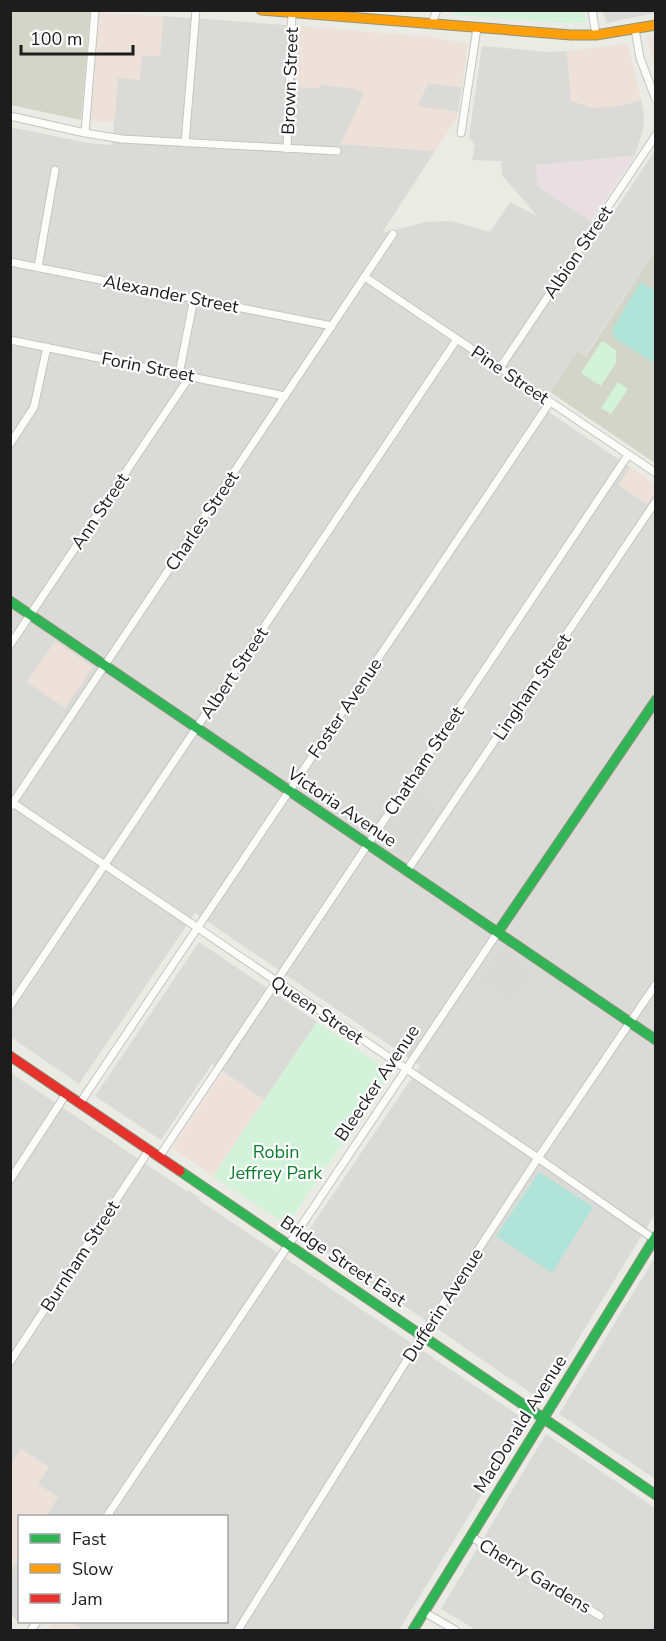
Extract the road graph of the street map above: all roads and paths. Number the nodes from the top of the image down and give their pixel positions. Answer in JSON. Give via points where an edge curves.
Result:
{"nodes":[{"id":1,"x":95,"y":10,"type":"edge"},
{"id":2,"x":196,"y":10,"type":"edge"},
{"id":3,"x":261,"y":10,"type":"edge"},
{"id":4,"x":437,"y":10,"type":"edge"},
{"id":5,"x":592,"y":10,"type":"edge"},
{"id":6,"x":292,"y":13,"type":"junction"},
{"id":7,"x":431,"y":25,"type":"junction"},
{"id":8,"x":656,"y":25,"type":"edge"},
{"id":9,"x":477,"y":28,"type":"junction"},
{"id":10,"x":635,"y":29,"type":"junction"},
{"id":11,"x":596,"y":35,"type":"junction"},
{"id":12,"x":656,"y":100,"type":"edge"},
{"id":13,"x":10,"y":116,"type":"edge"},
{"id":14,"x":85,"y":133,"type":"junction"},
{"id":15,"x":461,"y":133,"type":"dead end"},
{"id":16,"x":656,"y":135,"type":"edge"},
{"id":17,"x":185,"y":143,"type":"junction"},
{"id":18,"x":287,"y":149,"type":"junction"},
{"id":19,"x":337,"y":151,"type":"dead end"},
{"id":20,"x":55,"y":170,"type":"dead end"},
{"id":21,"x":393,"y":234,"type":"dead end"},
{"id":22,"x":10,"y":262,"type":"edge"},
{"id":23,"x":38,"y":267,"type":"junction"},
{"id":24,"x":365,"y":277,"type":"junction"},
{"id":25,"x":194,"y":298,"type":"junction"},
{"id":26,"x":332,"y":326,"type":"junction"},
{"id":27,"x":457,"y":339,"type":"junction"},
{"id":28,"x":10,"y":340,"type":"edge"},
{"id":29,"x":47,"y":347,"type":"junction"},
{"id":30,"x":500,"y":368,"type":"junction"},
{"id":31,"x":179,"y":374,"type":"junction"},
{"id":32,"x":190,"y":376,"type":"junction"},
{"id":33,"x":285,"y":396,"type":"junction"},
{"id":34,"x":550,"y":402,"type":"junction"},
{"id":35,"x":10,"y":444,"type":"edge"},
{"id":36,"x":628,"y":455,"type":"junction"},
{"id":37,"x":656,"y":473,"type":"edge"},
{"id":38,"x":656,"y":501,"type":"edge"},
{"id":39,"x":10,"y":601,"type":"edge"},
{"id":40,"x":31,"y":615,"type":"junction"},
{"id":41,"x":10,"y":645,"type":"edge"},
{"id":42,"x":105,"y":666,"type":"junction"},
{"id":43,"x":656,"y":699,"type":"edge"},
{"id":44,"x":197,"y":728,"type":"junction"},
{"id":45,"x":289,"y":791,"type":"junction"},
{"id":46,"x":11,"y":804,"type":"edge"},
{"id":47,"x":368,"y":844,"type":"junction"},
{"id":48,"x":104,"y":865,"type":"junction"},
{"id":49,"x":407,"y":871,"type":"junction"},
{"id":50,"x":197,"y":928,"type":"junction"},
{"id":51,"x":498,"y":932,"type":"junction"},
{"id":52,"x":276,"y":982,"type":"junction"},
{"id":53,"x":656,"y":984,"type":"edge"},
{"id":54,"x":10,"y":1006,"type":"edge"},
{"id":55,"x":629,"y":1022,"type":"junction"},
{"id":56,"x":656,"y":1040,"type":"edge"},
{"id":57,"x":10,"y":1056,"type":"edge"},
{"id":58,"x":405,"y":1070,"type":"junction"},
{"id":59,"x":66,"y":1094,"type":"junction"},
{"id":60,"x":80,"y":1103,"type":"junction"},
{"id":61,"x":149,"y":1150,"type":"junction"},
{"id":62,"x":159,"y":1156,"type":"junction"},
{"id":63,"x":537,"y":1158,"type":"junction"},
{"id":64,"x":10,"y":1180,"type":"edge"},
{"id":65,"x":655,"y":1238,"type":"edge"},
{"id":66,"x":288,"y":1244,"type":"junction"},
{"id":67,"x":422,"y":1336,"type":"junction"},
{"id":68,"x":10,"y":1362,"type":"edge"},
{"id":69,"x":543,"y":1418,"type":"junction"},
{"id":70,"x":656,"y":1495,"type":"edge"},
{"id":71,"x":108,"y":1515,"type":"edge"},
{"id":72,"x":470,"y":1536,"type":"junction"},
{"id":73,"x":424,"y":1612,"type":"junction"},
{"id":74,"x":600,"y":1616,"type":"dead end"},
{"id":75,"x":238,"y":1630,"type":"edge"},
{"id":76,"x":412,"y":1630,"type":"edge"},
{"id":77,"x":455,"y":1630,"type":"edge"}],
"edges":[{"from":1,"to":14,"type":"street"},
{"from":2,"to":17,"type":"street"},
{"from":3,"to":6,"type":"street"},
{"from":4,"to":7,"type":"street"},
{"from":5,"to":11,"type":"street"},
{"from":6,"to":7,"type":"street"},
{"from":6,"to":18,"type":"street","name":"Brown Street"},
{"from":7,"to":9,"type":"street"},
{"from":8,"to":10,"type":"street"},
{"from":9,"to":11,"type":"street"},
{"from":9,"to":15,"type":"street"},
{"from":10,"to":11,"type":"street"},
{"from":10,"to":12,"type":"street","via":[[640,58]]},
{"from":13,"to":14,"type":"street"},
{"from":14,"to":17,"type":"street"},
{"from":16,"to":30,"type":"street","name":"Albion Street"},
{"from":17,"to":18,"type":"street"},
{"from":18,"to":19,"type":"street"},
{"from":20,"to":23,"type":"street"},
{"from":21,"to":24,"type":"street","name":"Charles Street"},
{"from":22,"to":23,"type":"street","name":"Alexander Street"},
{"from":23,"to":25,"type":"street","name":"Alexander Street"},
{"from":24,"to":26,"type":"street","name":"Charles Street"},
{"from":24,"to":27,"type":"street","name":"Pine Street"},
{"from":25,"to":26,"type":"street","name":"Alexander Street"},
{"from":25,"to":31,"type":"street"},
{"from":26,"to":33,"type":"street","name":"Charles Street"},
{"from":27,"to":30,"type":"street","name":"Pine Street"},
{"from":27,"to":44,"type":"street","name":"Albert Street"},
{"from":28,"to":29,"type":"street","name":"Forin Street"},
{"from":29,"to":31,"type":"street","name":"Forin Street"},
{"from":29,"to":35,"type":"street","via":[[34,407]]},
{"from":30,"to":34,"type":"street","name":"Pine Street"},
{"from":31,"to":32,"type":"street","name":"Forin Street"},
{"from":32,"to":33,"type":"street","name":"Forin Street"},
{"from":32,"to":40,"type":"street","name":"Ann Street"},
{"from":33,"to":42,"type":"street","name":"Charles Street"},
{"from":34,"to":36,"type":"street","name":"Pine Street"},
{"from":34,"to":45,"type":"street","name":"Foster Avenue"},
{"from":36,"to":37,"type":"street","name":"Pine Street"},
{"from":36,"to":47,"type":"street","name":"Chatham Street"},
{"from":38,"to":49,"type":"street","name":"Lingham Street"},
{"from":39,"to":40,"type":"street","name":"Victoria Avenue"},
{"from":40,"to":41,"type":"street","name":"Ann Street"},
{"from":40,"to":42,"type":"street","name":"Victoria Avenue"},
{"from":42,"to":44,"type":"street","name":"Victoria Avenue"},
{"from":42,"to":46,"type":"street","name":"Charles Street"},
{"from":43,"to":51,"type":"street","name":"Bleecker Avenue"},
{"from":44,"to":45,"type":"street","name":"Victoria Avenue"},
{"from":44,"to":48,"type":"street","name":"Albert Street"},
{"from":45,"to":47,"type":"street","name":"Victoria Avenue"},
{"from":45,"to":50,"type":"street","name":"Foster Avenue"},
{"from":46,"to":48,"type":"street","name":"Queen Street"},
{"from":47,"to":49,"type":"street","name":"Victoria Avenue"},
{"from":47,"to":52,"type":"street","name":"Chatham Street"},
{"from":48,"to":50,"type":"street","name":"Queen Street"},
{"from":48,"to":54,"type":"street","name":"Albert Street"},
{"from":49,"to":51,"type":"street","name":"Victoria Avenue"},
{"from":50,"to":52,"type":"street","name":"Queen Street"},
{"from":50,"to":60,"type":"street","name":"Foster Avenue"},
{"from":51,"to":55,"type":"street","name":"Victoria Avenue"},
{"from":51,"to":58,"type":"street","name":"Bleecker Avenue"},
{"from":52,"to":58,"type":"street","name":"Queen Street"},
{"from":52,"to":62,"type":"street","name":"Chatham Street"},
{"from":53,"to":55,"type":"street","name":"Dufferin Avenue"},
{"from":55,"to":56,"type":"street","name":"Victoria Avenue"},
{"from":55,"to":63,"type":"street","name":"Dufferin Avenue"},
{"from":57,"to":59,"type":"street","name":"Bridge Street East"},
{"from":58,"to":63,"type":"street","name":"Queen Street"},
{"from":58,"to":66,"type":"street","name":"Bleecker Avenue"},
{"from":59,"to":60,"type":"street","name":"Bridge Street East"},
{"from":59,"to":64,"type":"street"},
{"from":60,"to":61,"type":"street","name":"Bridge Street East"},
{"from":61,"to":62,"type":"street","name":"Bridge Street East"},
{"from":61,"to":68,"type":"street","name":"Burnham Street"},
{"from":62,"to":66,"type":"street","name":"Bridge Street East"},
{"from":63,"to":65,"type":"street","name":"Queen Street"},
{"from":63,"to":67,"type":"street","name":"Dufferin Avenue"},
{"from":65,"to":69,"type":"street","name":"MacDonald Avenue"},
{"from":66,"to":67,"type":"street","name":"Bridge Street East"},
{"from":66,"to":71,"type":"street","name":"Bleecker Avenue"},
{"from":67,"to":69,"type":"street","name":"Bridge Street East"},
{"from":67,"to":75,"type":"street","name":"Dufferin Avenue"},
{"from":69,"to":70,"type":"street","name":"Bridge Street East"},
{"from":69,"to":72,"type":"street","name":"MacDonald Avenue"},
{"from":72,"to":73,"type":"street","name":"MacDonald Avenue"},
{"from":72,"to":74,"type":"street","name":"Cherry Gardens"},
{"from":73,"to":76,"type":"street","name":"MacDonald Avenue"},
{"from":73,"to":77,"type":"street"}]}
